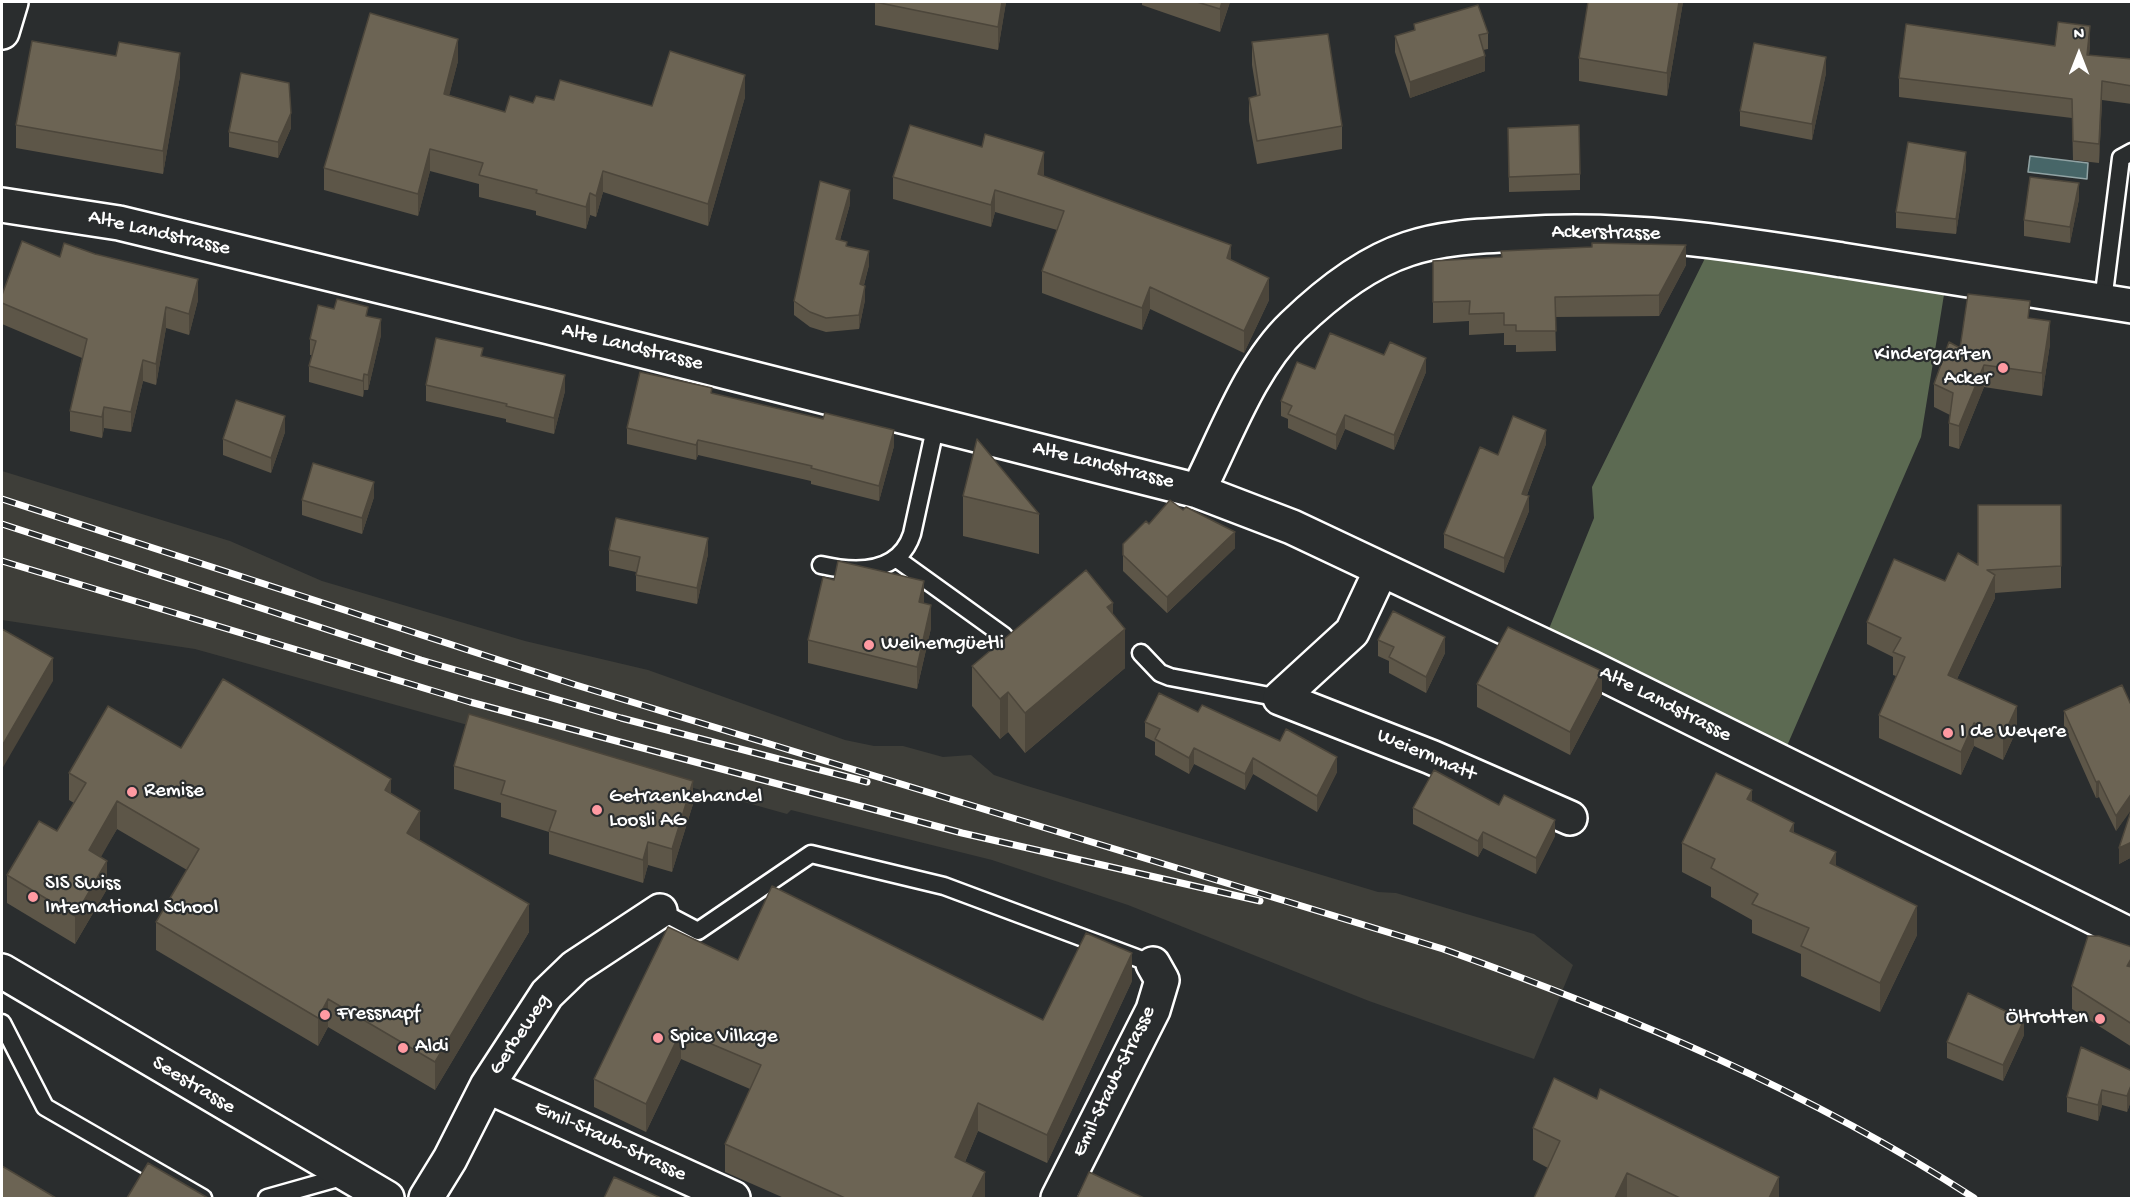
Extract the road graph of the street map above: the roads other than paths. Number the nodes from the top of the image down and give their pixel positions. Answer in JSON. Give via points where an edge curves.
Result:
{"nodes":[{"id":1,"x":12,"y":2,"type":"edge"},
{"id":2,"x":2,"y":32,"type":"edge"},
{"id":3,"x":2132,"y":152,"type":"edge"},
{"id":4,"x":2,"y":205,"type":"edge"},
{"id":5,"x":2117,"y":303,"type":"edge"},
{"id":6,"x":936,"y":424,"type":"junction"},
{"id":7,"x":1198,"y":491,"type":"junction"},
{"id":8,"x":897,"y":559,"type":"junction"},
{"id":9,"x":821,"y":565,"type":"dead end"},
{"id":10,"x":1381,"y":570,"type":"junction"},
{"id":11,"x":1004,"y":636,"type":"edge"},
{"id":12,"x":1141,"y":653,"type":"dead end"},
{"id":13,"x":1280,"y":698,"type":"junction"},
{"id":14,"x":1570,"y":818,"type":"dead end"},
{"id":15,"x":660,"y":911,"type":"joint"},
{"id":16,"x":2132,"y":936,"type":"edge"},
{"id":17,"x":1153,"y":964,"type":"joint"},
{"id":18,"x":2,"y":971,"type":"edge"},
{"id":19,"x":2,"y":1023,"type":"edge"},
{"id":20,"x":487,"y":1086,"type":"junction"},
{"id":21,"x":345,"y":1176,"type":"junction"},
{"id":22,"x":203,"y":1198,"type":"edge"},
{"id":23,"x":267,"y":1198,"type":"edge"},
{"id":24,"x":387,"y":1198,"type":"edge"},
{"id":25,"x":426,"y":1198,"type":"edge"},
{"id":26,"x":733,"y":1198,"type":"edge"},
{"id":27,"x":1058,"y":1198,"type":"edge"}],
"edges":[{"from":1,"to":2,"type":"street"},
{"from":3,"to":5,"type":"lane","via":[[2121,158]]},
{"from":4,"to":6,"type":"street","name":"Alte Landstrasse","via":[[130,226]]},
{"from":5,"to":7,"type":"street","name":"Ackerstrasse","via":[[1689,237],[1570,231],[1439,240],[1377,262],[1292,327],[1253,380]]},
{"from":6,"to":7,"type":"street","name":"Alte Landstrasse"},
{"from":6,"to":8,"type":"lane","via":[[912,534]]},
{"from":7,"to":10,"type":"street","name":"Alte Landstrasse","via":[[1292,527]]},
{"from":8,"to":9,"type":"lane","via":[[860,570]]},
{"from":8,"to":11,"type":"lane"},
{"from":10,"to":13,"type":"street","via":[[1352,632]]},
{"from":10,"to":16,"type":"street","name":"Alte Landstrasse","via":[[1591,668]]},
{"from":12,"to":13,"type":"lane","name":"Weiernmatt","via":[[1160,673],[1170,677]]},
{"from":13,"to":14,"type":"street","name":"Weiernmatt","via":[[1431,757]]},
{"from":15,"to":17,"type":"lane","via":[[698,931],[811,854],[944,886]]},
{"from":15,"to":20,"type":"street","name":"Gerbeweg","via":[[575,967],[547,994]]},
{"from":17,"to":27,"type":"street","name":"Emil-Staub-Strasse","via":[[1162,980],[1153,1010]]},
{"from":18,"to":21,"type":"street","name":"Seestrasse"},
{"from":19,"to":22,"type":"lane","via":[[45,1107]]},
{"from":20,"to":25,"type":"street","name":"Gerbeweg"},
{"from":20,"to":26,"type":"street","name":"Emil-Staub-Strasse"},
{"from":21,"to":23,"type":"lane"},
{"from":21,"to":24,"type":"street","name":"Seestrasse"}]}
